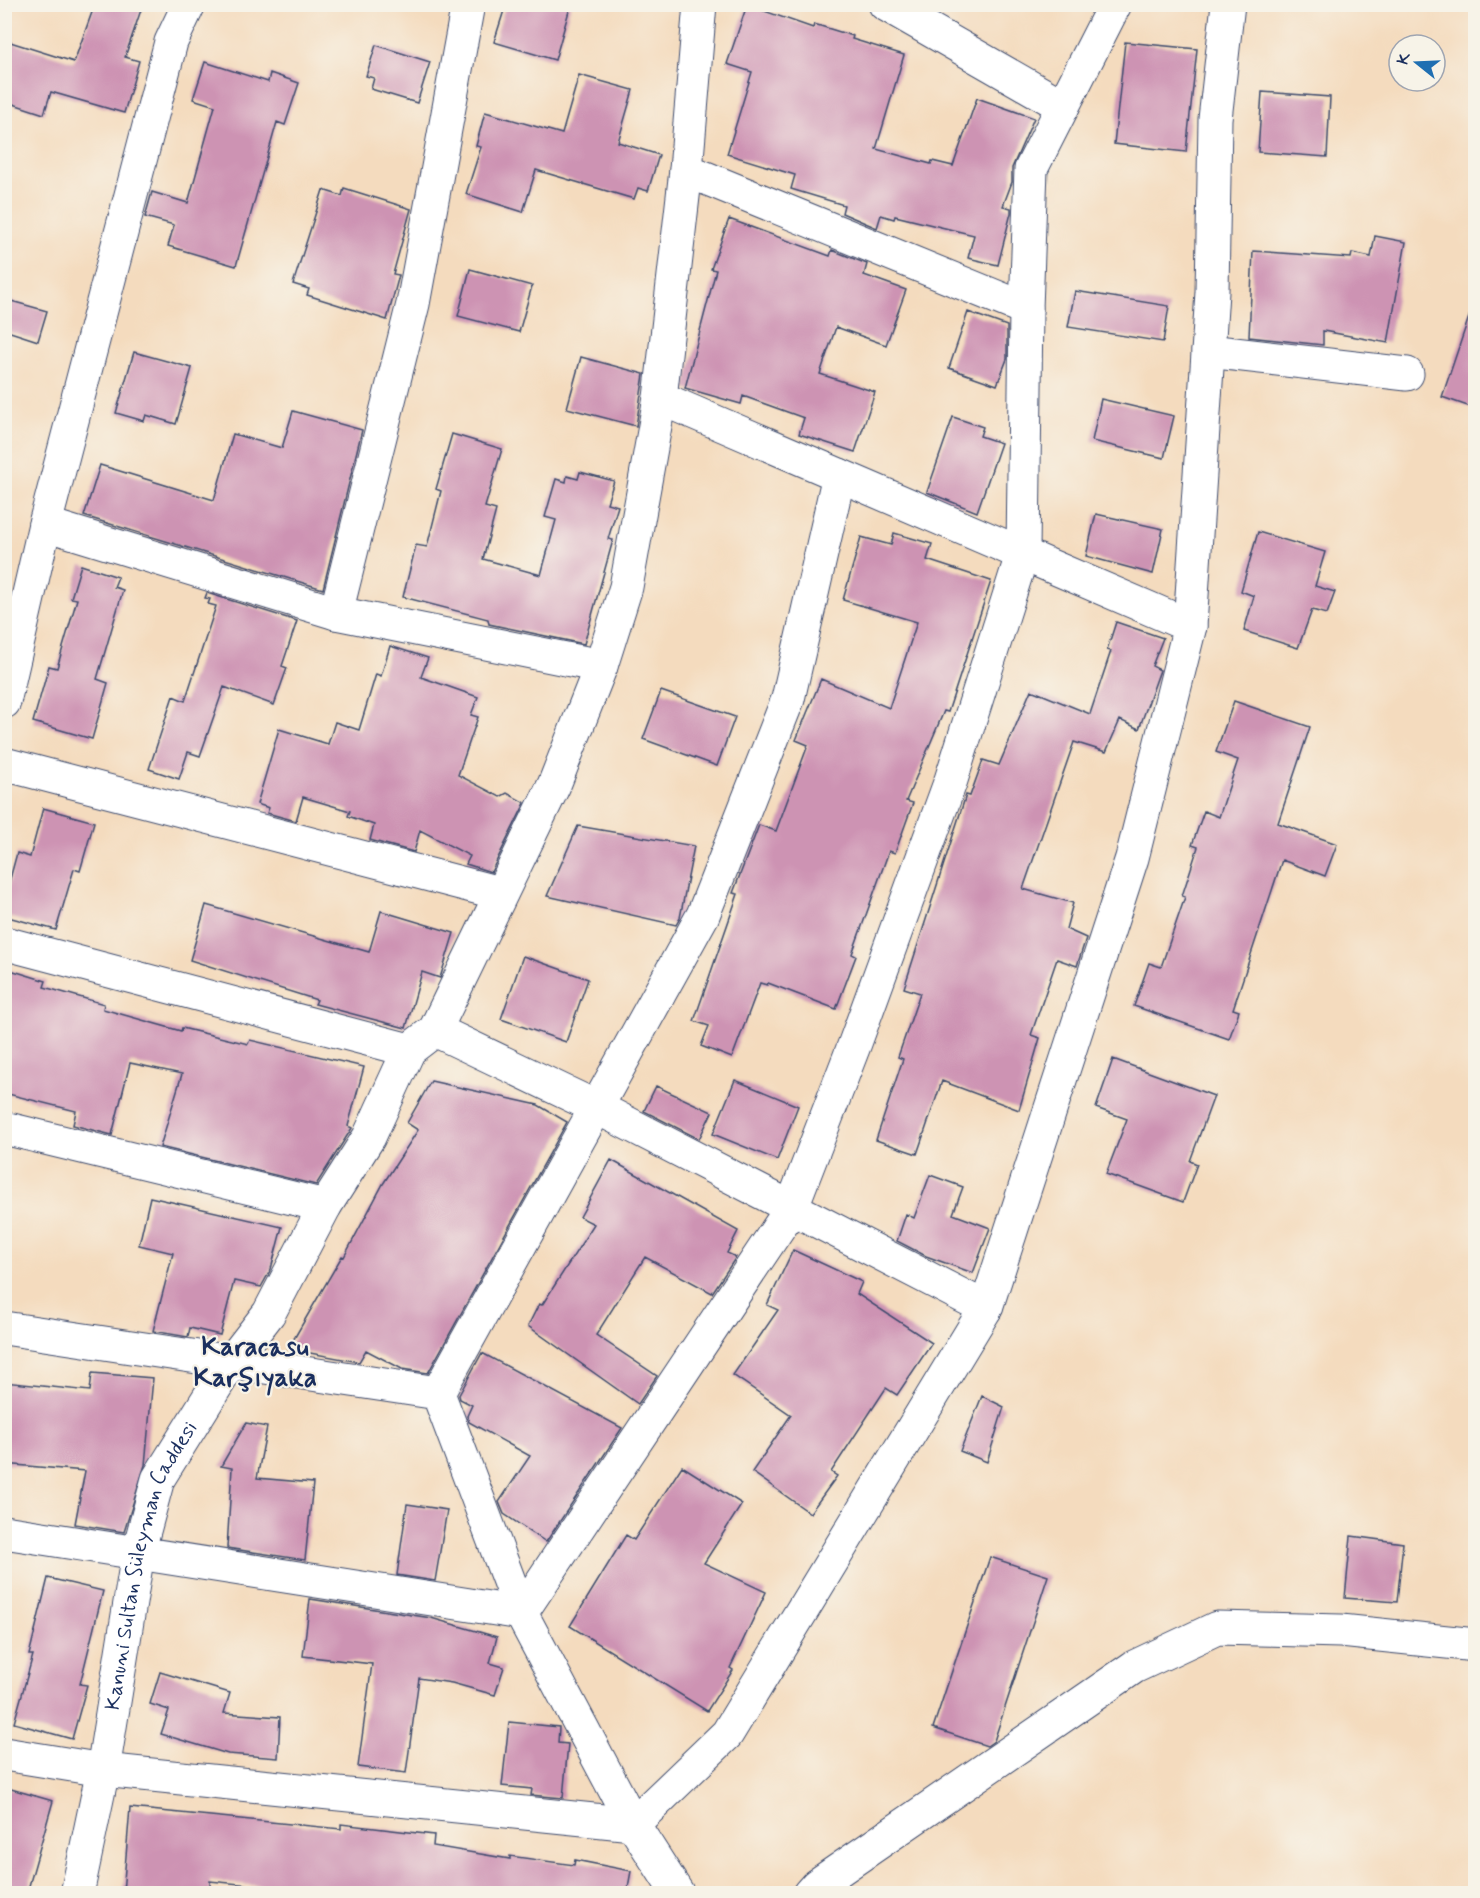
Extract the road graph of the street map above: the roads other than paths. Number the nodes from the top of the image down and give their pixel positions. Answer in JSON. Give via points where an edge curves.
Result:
{"nodes":[{"id":1,"x":189,"y":4,"type":"edge"},
{"id":2,"x":468,"y":4,"type":"edge"},
{"id":3,"x":700,"y":4,"type":"edge"},
{"id":4,"x":885,"y":4,"type":"edge"},
{"id":5,"x":1115,"y":4,"type":"edge"},
{"id":6,"x":1228,"y":4,"type":"edge"},
{"id":7,"x":1063,"y":106,"type":"junction"},
{"id":8,"x":686,"y":170,"type":"junction"},
{"id":9,"x":1026,"y":309,"type":"junction"},
{"id":10,"x":1208,"y":351,"type":"junction"},
{"id":11,"x":1407,"y":374,"type":"dead end"},
{"id":12,"x":660,"y":398,"type":"junction"},
{"id":13,"x":839,"y":475,"type":"junction"},
{"id":14,"x":45,"y":524,"type":"junction"},
{"id":15,"x":1023,"y":552,"type":"junction"},
{"id":16,"x":336,"y":613,"type":"junction"},
{"id":17,"x":1191,"y":626,"type":"junction"},
{"id":18,"x":601,"y":666,"type":"junction"},
{"id":19,"x":4,"y":702,"type":"edge"},
{"id":20,"x":4,"y":764,"type":"edge"},
{"id":21,"x":499,"y":893,"type":"junction"},
{"id":22,"x":4,"y":943,"type":"edge"},
{"id":23,"x":435,"y":1030,"type":"junction"},
{"id":24,"x":409,"y":1050,"type":"junction"},
{"id":25,"x":596,"y":1107,"type":"junction"},
{"id":26,"x":4,"y":1128,"type":"edge"},
{"id":27,"x":325,"y":1206,"type":"junction"},
{"id":28,"x":791,"y":1209,"type":"junction"},
{"id":29,"x":986,"y":1308,"type":"junction"},
{"id":30,"x":4,"y":1328,"type":"edge"},
{"id":31,"x":231,"y":1362,"type":"junction"},
{"id":32,"x":438,"y":1393,"type":"junction"},
{"id":33,"x":4,"y":1532,"type":"edge"},
{"id":34,"x":138,"y":1552,"type":"junction"},
{"id":35,"x":521,"y":1613,"type":"junction"},
{"id":36,"x":1476,"y":1645,"type":"edge"},
{"id":37,"x":4,"y":1754,"type":"edge"},
{"id":38,"x":103,"y":1770,"type":"junction"},
{"id":39,"x":633,"y":1824,"type":"junction"},
{"id":40,"x":77,"y":1893,"type":"edge"},
{"id":41,"x":678,"y":1893,"type":"edge"},
{"id":42,"x":809,"y":1893,"type":"edge"}],
"edges":[{"from":1,"to":14,"type":"street","via":[[171,42]]},
{"from":2,"to":16,"type":"street","via":[[412,304]]},
{"from":3,"to":8,"type":"street","name":"Kanuni Sultan Süleyman Caddesi"},
{"from":4,"to":7,"type":"street"},
{"from":5,"to":7,"type":"street"},
{"from":6,"to":10,"type":"street","via":[[1215,119]]},
{"from":7,"to":9,"type":"street","via":[[1031,169]]},
{"from":8,"to":9,"type":"street"},
{"from":8,"to":12,"type":"street","name":"Kanuni Sultan Süleyman Caddesi"},
{"from":9,"to":15,"type":"street"},
{"from":10,"to":11,"type":"street"},
{"from":10,"to":17,"type":"street"},
{"from":12,"to":13,"type":"street"},
{"from":12,"to":18,"type":"street","name":"Kanuni Sultan Süleyman Caddesi","via":[[626,587]]},
{"from":13,"to":15,"type":"street"},
{"from":13,"to":25,"type":"street","via":[[788,699],[703,915]]},
{"from":14,"to":16,"type":"street"},
{"from":14,"to":19,"type":"street"},
{"from":15,"to":17,"type":"street"},
{"from":15,"to":28,"type":"street","via":[[951,780]]},
{"from":16,"to":18,"type":"street"},
{"from":17,"to":29,"type":"street","via":[[1132,858]]},
{"from":18,"to":21,"type":"street","name":"Kanuni Sultan Süleyman Caddesi","via":[[554,785]]},
{"from":20,"to":21,"type":"street"},
{"from":21,"to":23,"type":"street","name":"Kanuni Sultan Süleyman Caddesi"},
{"from":22,"to":24,"type":"street"},
{"from":23,"to":24,"type":"street","name":"Kanuni Sultan Süleyman Caddesi"},
{"from":23,"to":25,"type":"street"},
{"from":24,"to":27,"type":"street","name":"Kanuni Sultan Süleyman Caddesi","via":[[369,1137]]},
{"from":25,"to":28,"type":"street"},
{"from":25,"to":32,"type":"street"},
{"from":26,"to":27,"type":"street"},
{"from":27,"to":31,"type":"street","name":"Kanuni Sultan Süleyman Caddesi","via":[[269,1313]]},
{"from":28,"to":29,"type":"street"},
{"from":28,"to":35,"type":"street"},
{"from":29,"to":39,"type":"street","via":[[727,1734]]},
{"from":30,"to":31,"type":"street"},
{"from":31,"to":32,"type":"street"},
{"from":31,"to":34,"type":"street","name":"Kanuni Sultan Süleyman Caddesi","via":[[158,1479]]},
{"from":32,"to":35,"type":"street"},
{"from":33,"to":34,"type":"street"},
{"from":34,"to":35,"type":"street"},
{"from":34,"to":38,"type":"street","name":"Kanuni Sultan Süleyman Caddesi"},
{"from":35,"to":39,"type":"street"},
{"from":36,"to":42,"type":"street","via":[[1341,1631],[1217,1628],[1134,1667]]},
{"from":37,"to":38,"type":"street"},
{"from":38,"to":39,"type":"street"},
{"from":38,"to":40,"type":"street","name":"Kanuni Sultan Süleyman Caddesi"},
{"from":39,"to":41,"type":"street"}]}
